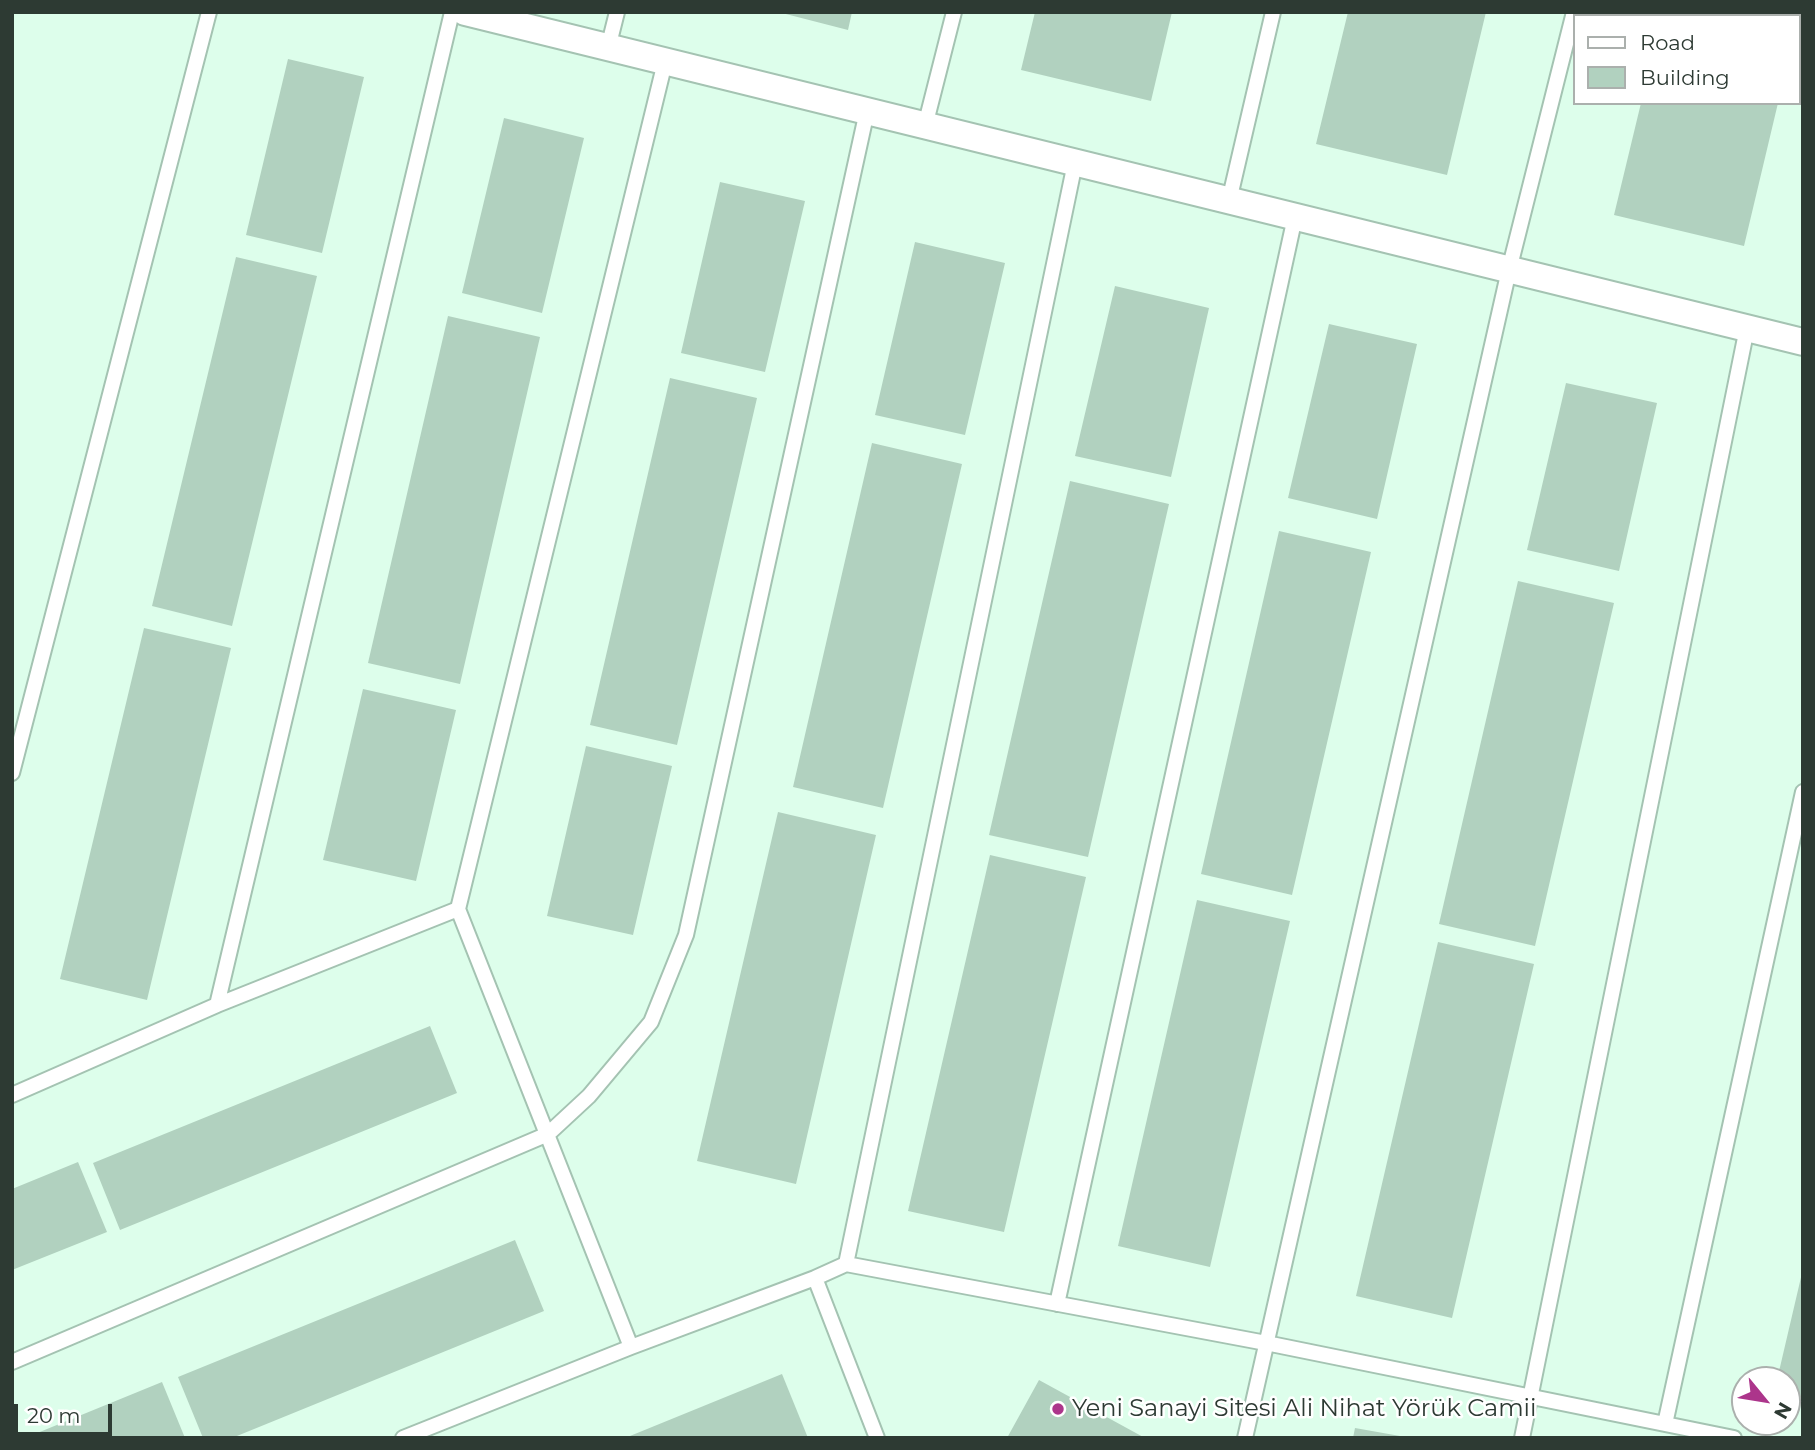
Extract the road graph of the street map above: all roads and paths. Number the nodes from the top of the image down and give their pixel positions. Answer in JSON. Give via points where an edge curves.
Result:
{"nodes":[{"id":1,"x":209,"y":12,"type":"edge"},
{"id":2,"x":452,"y":12,"type":"edge"},
{"id":3,"x":465,"y":12,"type":"edge"},
{"id":4,"x":617,"y":12,"type":"edge"},
{"id":5,"x":954,"y":12,"type":"edge"},
{"id":6,"x":1273,"y":12,"type":"edge"},
{"id":7,"x":1574,"y":12,"type":"edge"},
{"id":8,"x":608,"y":48,"type":"junction"},
{"id":9,"x":665,"y":62,"type":"junction"},
{"id":10,"x":867,"y":111,"type":"junction"},
{"id":11,"x":925,"y":126,"type":"junction"},
{"id":12,"x":1075,"y":163,"type":"junction"},
{"id":13,"x":1229,"y":201,"type":"junction"},
{"id":14,"x":1295,"y":217,"type":"junction"},
{"id":15,"x":1509,"y":270,"type":"junction"},
{"id":16,"x":1747,"y":328,"type":"junction"},
{"id":17,"x":1803,"y":342,"type":"edge"},
{"id":18,"x":12,"y":773,"type":"edge"},
{"id":19,"x":1803,"y":792,"type":"edge"},
{"id":20,"x":457,"y":909,"type":"junction"},
{"id":21,"x":217,"y":1005,"type":"junction"},
{"id":22,"x":12,"y":1095,"type":"edge"},
{"id":23,"x":548,"y":1134,"type":"junction"},
{"id":24,"x":846,"y":1264,"type":"junction"},
{"id":25,"x":815,"y":1278,"type":"junction"},
{"id":26,"x":1057,"y":1304,"type":"junction"},
{"id":27,"x":1266,"y":1343,"type":"junction"},
{"id":28,"x":631,"y":1347,"type":"junction"},
{"id":29,"x":12,"y":1362,"type":"edge"},
{"id":30,"x":1531,"y":1396,"type":"junction"},
{"id":31,"x":1665,"y":1424,"type":"junction"},
{"id":32,"x":1692,"y":1433,"type":"edge"},
{"id":33,"x":403,"y":1438,"type":"edge"},
{"id":34,"x":877,"y":1438,"type":"edge"},
{"id":35,"x":1245,"y":1438,"type":"edge"},
{"id":36,"x":1522,"y":1438,"type":"edge"},
{"id":37,"x":1734,"y":1438,"type":"edge"}],
"edges":[{"from":1,"to":18,"type":"lane"},
{"from":2,"to":21,"type":"lane"},
{"from":3,"to":8,"type":"street"},
{"from":4,"to":8,"type":"lane"},
{"from":5,"to":11,"type":"lane"},
{"from":6,"to":13,"type":"lane"},
{"from":7,"to":15,"type":"lane"},
{"from":8,"to":9,"type":"street"},
{"from":9,"to":10,"type":"street"},
{"from":9,"to":20,"type":"lane"},
{"from":10,"to":11,"type":"street"},
{"from":10,"to":23,"type":"lane","via":[[686,935],[651,1022],[589,1096]]},
{"from":11,"to":12,"type":"street"},
{"from":12,"to":13,"type":"street"},
{"from":12,"to":24,"type":"lane"},
{"from":13,"to":14,"type":"street"},
{"from":14,"to":15,"type":"street"},
{"from":14,"to":26,"type":"lane"},
{"from":15,"to":16,"type":"street"},
{"from":15,"to":27,"type":"lane"},
{"from":16,"to":17,"type":"street"},
{"from":16,"to":30,"type":"lane"},
{"from":19,"to":31,"type":"lane"},
{"from":20,"to":21,"type":"lane"},
{"from":20,"to":23,"type":"lane"},
{"from":21,"to":22,"type":"lane"},
{"from":23,"to":28,"type":"lane"},
{"from":23,"to":29,"type":"lane"},
{"from":24,"to":25,"type":"lane"},
{"from":24,"to":26,"type":"lane"},
{"from":25,"to":28,"type":"lane"},
{"from":25,"to":34,"type":"lane"},
{"from":26,"to":27,"type":"lane"},
{"from":27,"to":30,"type":"lane"},
{"from":27,"to":35,"type":"lane"},
{"from":28,"to":33,"type":"lane"},
{"from":30,"to":31,"type":"lane"},
{"from":30,"to":36,"type":"lane"},
{"from":31,"to":32,"type":"lane"},
{"from":32,"to":37,"type":"lane"}]}
